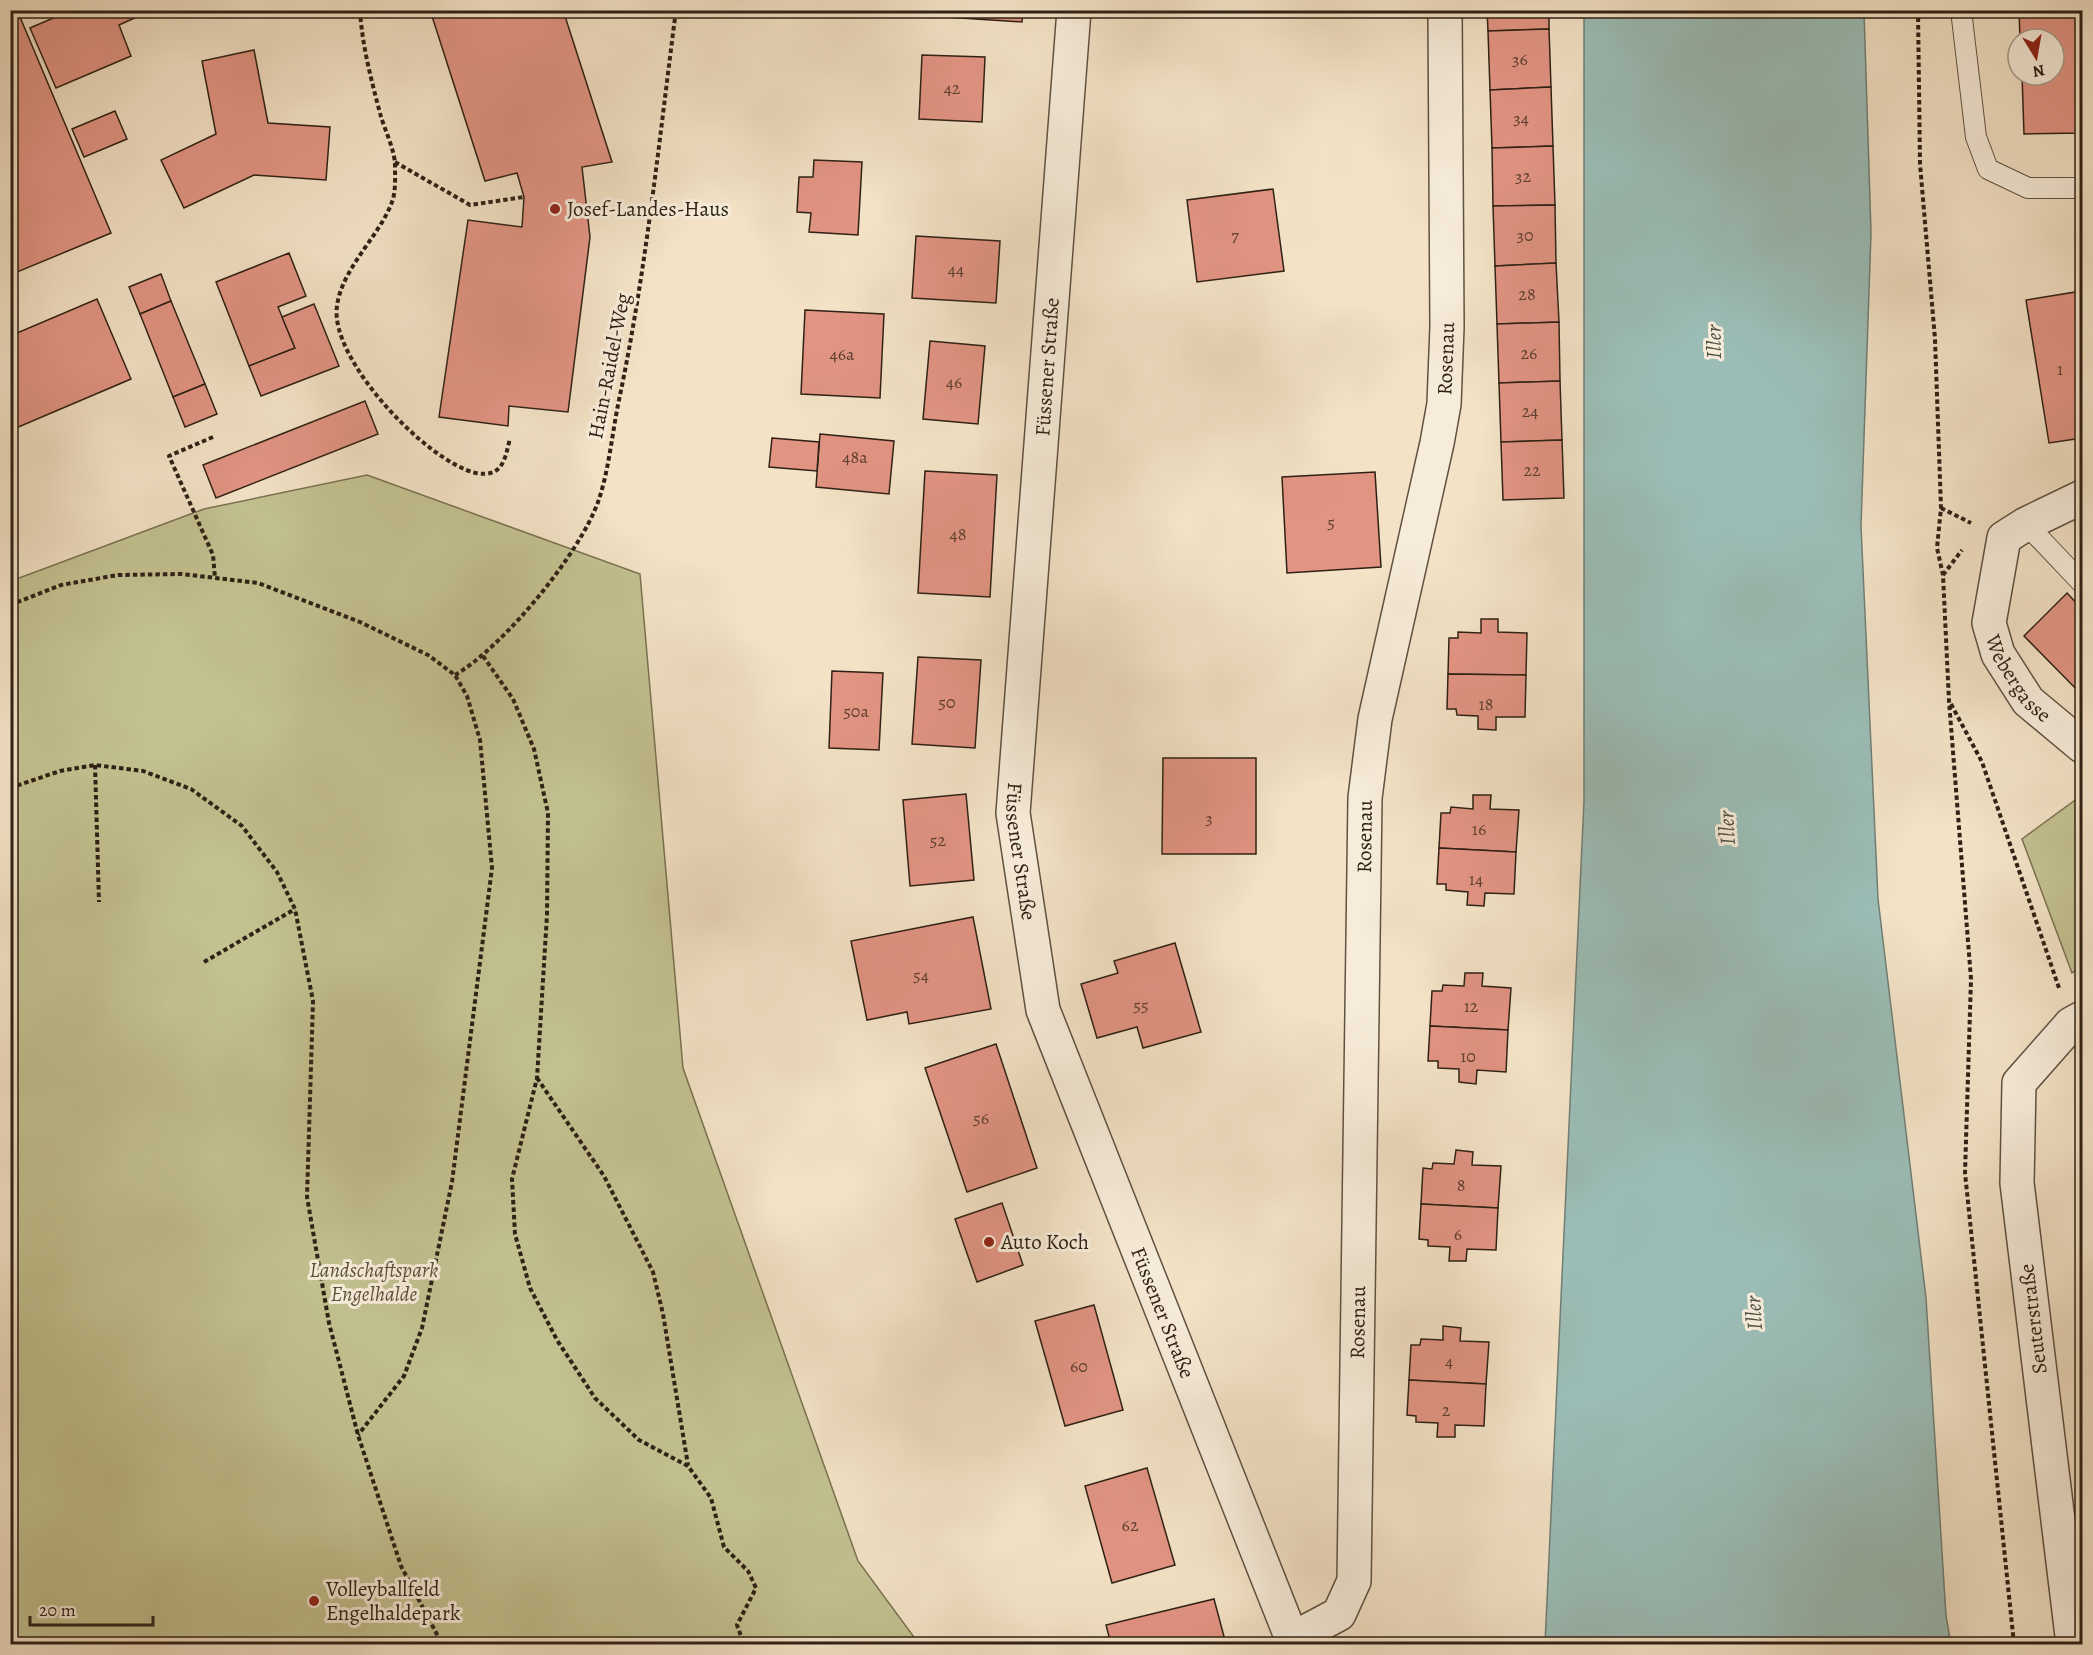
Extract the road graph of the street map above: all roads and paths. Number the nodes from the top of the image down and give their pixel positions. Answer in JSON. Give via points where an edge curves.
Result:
{"nodes":[{"id":1,"x":360,"y":10,"type":"edge"},
{"id":2,"x":676,"y":10,"type":"edge"},
{"id":3,"x":1074,"y":10,"type":"edge"},
{"id":4,"x":1445,"y":10,"type":"edge"},
{"id":5,"x":1918,"y":10,"type":"edge"},
{"id":6,"x":1961,"y":10,"type":"edge"},
{"id":7,"x":395,"y":162,"type":"junction"},
{"id":8,"x":2082,"y":188,"type":"edge"},
{"id":9,"x":524,"y":197,"type":"dead end"},
{"id":10,"x":213,"y":437,"type":"dead end"},
{"id":11,"x":510,"y":438,"type":"dead end"},
{"id":12,"x":2082,"y":497,"type":"edge"},
{"id":13,"x":2026,"y":524,"type":"junction"},
{"id":14,"x":215,"y":578,"type":"junction"},
{"id":15,"x":2082,"y":583,"type":"edge"},
{"id":16,"x":10,"y":605,"type":"edge"},
{"id":17,"x":483,"y":656,"type":"junction"},
{"id":18,"x":455,"y":675,"type":"junction"},
{"id":19,"x":1949,"y":701,"type":"junction"},
{"id":20,"x":2082,"y":746,"type":"edge"},
{"id":21,"x":95,"y":765,"type":"junction"},
{"id":22,"x":10,"y":788,"type":"edge"},
{"id":23,"x":99,"y":902,"type":"dead end"},
{"id":24,"x":295,"y":909,"type":"junction"},
{"id":25,"x":204,"y":962,"type":"dead end"},
{"id":26,"x":2077,"y":1021,"type":"edge"},
{"id":27,"x":537,"y":1078,"type":"junction"},
{"id":28,"x":358,"y":1435,"type":"junction"},
{"id":29,"x":688,"y":1466,"type":"junction"},
{"id":30,"x":1293,"y":1642,"type":"edge"},
{"id":31,"x":442,"y":1644,"type":"edge"},
{"id":32,"x":748,"y":1644,"type":"edge"},
{"id":33,"x":2014,"y":1644,"type":"edge"},
{"id":34,"x":2073,"y":1644,"type":"edge"}],
"edges":[{"from":1,"to":7,"type":"path","via":[[362,39]]},
{"from":2,"to":17,"type":"path","name":"Hain-Raidel-Weg","via":[[633,333],[598,503],[566,562]]},
{"from":3,"to":30,"type":"street","name":"Füssener Straße","via":[[1013,813],[1043,1010]]},
{"from":4,"to":30,"type":"street","name":"Rosenau","via":[[1447,327],[1443,404],[1375,719],[1365,798],[1354,1581],[1339,1614]]},
{"from":5,"to":19,"type":"path","via":[[1920,164],[1935,339],[1941,508],[1937,548]]},
{"from":6,"to":8,"type":"lane","via":[[1976,137],[1988,169],[2028,188]]},
{"from":7,"to":9,"type":"path","via":[[470,205]]},
{"from":7,"to":11,"type":"path","via":[[393,201],[343,287],[336,307],[338,329],[362,378],[386,408],[427,446],[468,471],[487,475],[504,465]]},
{"from":10,"to":14,"type":"path","via":[[169,456],[213,555]]},
{"from":12,"to":13,"type":"street","name":"Webergasse"},
{"from":13,"to":15,"type":"lane"},
{"from":13,"to":20,"type":"street","name":"Webergasse","via":[[2004,538],[1989,623],[1998,654],[2028,701]]},
{"from":14,"to":16,"type":"path","via":[[118,575],[61,585]]},
{"from":14,"to":18,"type":"path","via":[[258,583],[360,622],[428,654]]},
{"from":17,"to":18,"type":"path","name":"Hain-Raidel-Weg"},
{"from":17,"to":27,"type":"path","via":[[513,699],[534,749],[548,813]]},
{"from":18,"to":28,"type":"path","via":[[467,696],[480,740],[492,868],[478,980],[452,1182],[422,1328],[404,1376]]},
{"from":19,"to":26,"type":"path","via":[[1982,762]]},
{"from":19,"to":33,"type":"path","via":[[1971,978],[1965,1173]]},
{"from":21,"to":22,"type":"path","via":[[60,771]]},
{"from":21,"to":23,"type":"path"},
{"from":21,"to":24,"type":"path","via":[[143,771],[190,789],[242,826],[278,872]]},
{"from":24,"to":25,"type":"path"},
{"from":24,"to":28,"type":"path","via":[[313,1001],[307,1197],[329,1323]]},
{"from":26,"to":34,"type":"street","name":"Seuterstraße","via":[[2019,1083],[2018,1183]]},
{"from":27,"to":29,"type":"path","via":[[604,1176],[652,1272],[663,1314]]},
{"from":27,"to":29,"type":"path","via":[[512,1179],[515,1234],[530,1288],[594,1398],[639,1440]]},
{"from":28,"to":31,"type":"path","via":[[401,1566]]},
{"from":29,"to":32,"type":"path","via":[[711,1498],[724,1547],[748,1571],[756,1588],[737,1625]]}]}
